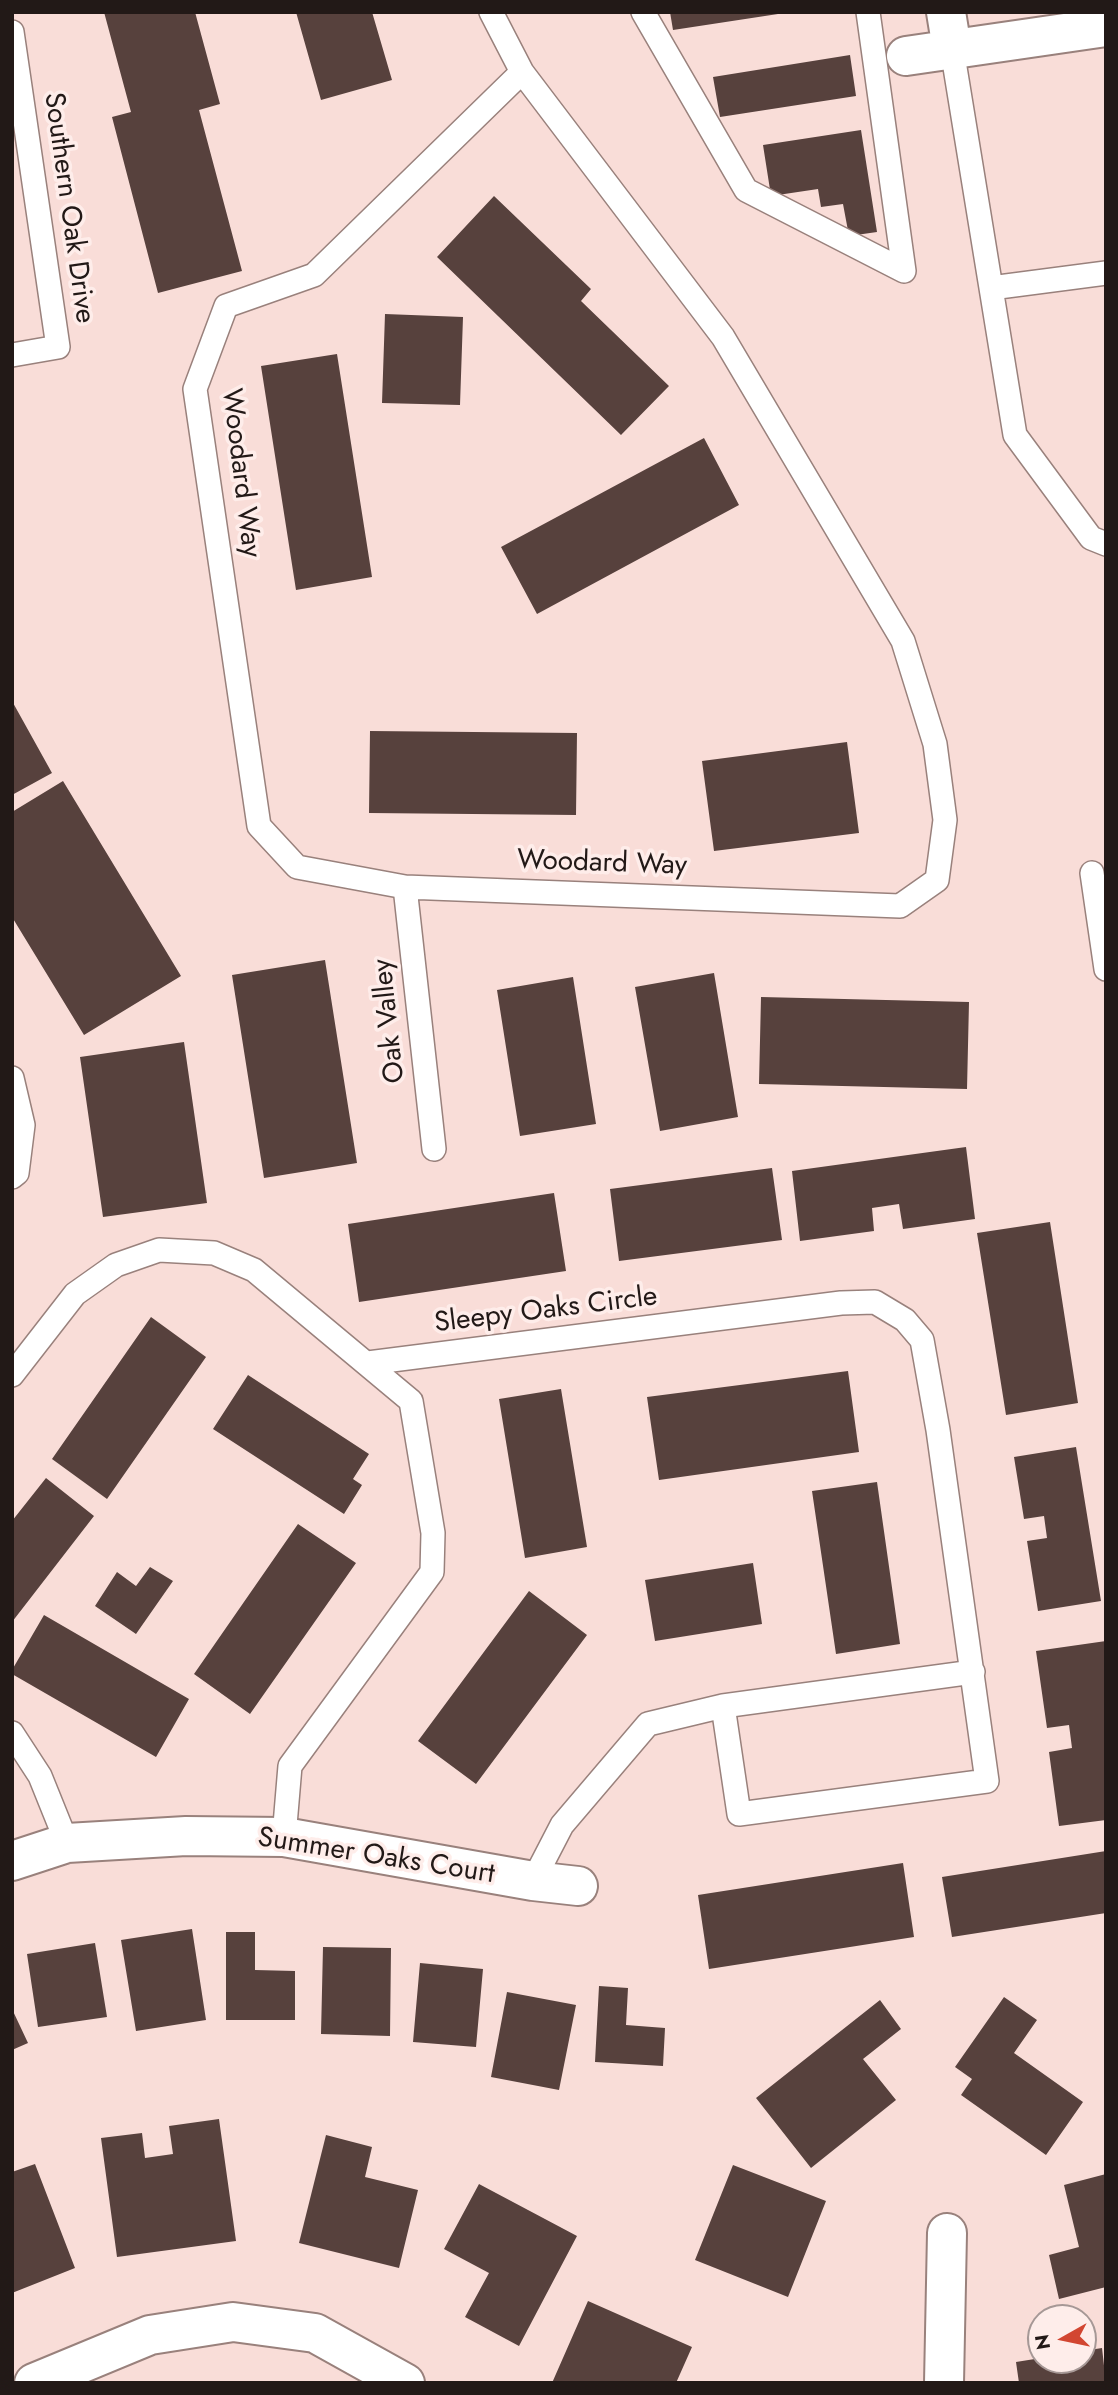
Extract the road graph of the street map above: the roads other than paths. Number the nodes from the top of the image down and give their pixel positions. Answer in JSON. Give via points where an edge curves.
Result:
{"nodes":[{"id":1,"x":491,"y":12,"type":"edge"},
{"id":2,"x":643,"y":12,"type":"edge"},
{"id":3,"x":868,"y":12,"type":"edge"},
{"id":4,"x":1106,"y":27,"type":"edge"},
{"id":5,"x":949,"y":31,"type":"edge"},
{"id":6,"x":12,"y":32,"type":"edge"},
{"id":7,"x":906,"y":56,"type":"dead end"},
{"id":8,"x":522,"y":72,"type":"junction"},
{"id":9,"x":1106,"y":273,"type":"edge"},
{"id":10,"x":991,"y":288,"type":"junction"},
{"id":11,"x":12,"y":355,"type":"edge"},
{"id":12,"x":1106,"y":544,"type":"edge"},
{"id":13,"x":1092,"y":873,"type":"dead end"},
{"id":14,"x":405,"y":887,"type":"junction"},
{"id":15,"x":1106,"y":969,"type":"edge"},
{"id":16,"x":12,"y":1078,"type":"edge"},
{"id":17,"x":434,"y":1149,"type":"dead end"},
{"id":18,"x":12,"y":1177,"type":"edge"},
{"id":19,"x":368,"y":1363,"type":"junction"},
{"id":20,"x":12,"y":1375,"type":"edge"},
{"id":21,"x":974,"y":1672,"type":"junction"},
{"id":22,"x":723,"y":1706,"type":"junction"},
{"id":23,"x":12,"y":1733,"type":"edge"},
{"id":24,"x":284,"y":1838,"type":"junction"},
{"id":25,"x":67,"y":1843,"type":"junction"},
{"id":26,"x":12,"y":1861,"type":"edge"},
{"id":27,"x":533,"y":1881,"type":"junction"},
{"id":28,"x":578,"y":1886,"type":"dead end"},
{"id":29,"x":947,"y":2233,"type":"dead end"},
{"id":30,"x":34,"y":2383,"type":"edge"},
{"id":31,"x":405,"y":2383,"type":"edge"},
{"id":32,"x":944,"y":2383,"type":"edge"}],
"edges":[{"from":1,"to":8,"type":"lane","name":"Woodard Way"},
{"from":2,"to":3,"type":"lane","via":[[747,190],[904,271]]},
{"from":4,"to":5,"type":"street"},
{"from":5,"to":7,"type":"street"},
{"from":5,"to":10,"type":"lane"},
{"from":6,"to":11,"type":"lane","name":"Southern Oak Drive","via":[[58,347]]},
{"from":8,"to":14,"type":"lane","name":"Woodard Way","via":[[313,275],[226,306],[195,389],[259,826],[297,867]]},
{"from":8,"to":14,"type":"lane","name":"Woodard Way","via":[[723,337],[902,641],[935,744],[945,820],[937,880],[900,906]]},
{"from":9,"to":10,"type":"lane"},
{"from":10,"to":12,"type":"lane","via":[[1014,435],[1091,538]]},
{"from":13,"to":15,"type":"lane"},
{"from":14,"to":17,"type":"lane","name":"Oak Valley"},
{"from":16,"to":18,"type":"lane","via":[[23,1125],[17,1173]]},
{"from":19,"to":20,"type":"lane","via":[[254,1270],[214,1253],[159,1250],[116,1265],[75,1294]]},
{"from":19,"to":21,"type":"lane","name":"Sleepy Oaks Circle","via":[[875,1302],[905,1320],[922,1340]]},
{"from":19,"to":24,"type":"lane","via":[[411,1401],[433,1532],[432,1572],[290,1766]]},
{"from":21,"to":22,"type":"lane","name":"Summer Oaks Court"},
{"from":21,"to":22,"type":"lane","name":"Sleepy Oaks Circle","via":[[987,1781],[973,1783],[739,1814]]},
{"from":22,"to":27,"type":"lane","name":"Summer Oaks Court","via":[[648,1724],[562,1825]]},
{"from":23,"to":25,"type":"lane","via":[[40,1776]]},
{"from":24,"to":25,"type":"street","name":"Summer Oaks Court","via":[[186,1836]]},
{"from":24,"to":27,"type":"street","name":"Summer Oaks Court"},
{"from":25,"to":26,"type":"street","name":"Summer Oaks Court"},
{"from":27,"to":28,"type":"street","name":"Summer Oaks Court"},
{"from":29,"to":32,"type":"street"},
{"from":30,"to":31,"type":"street","via":[[150,2335],[233,2322],[315,2333]]}]}
